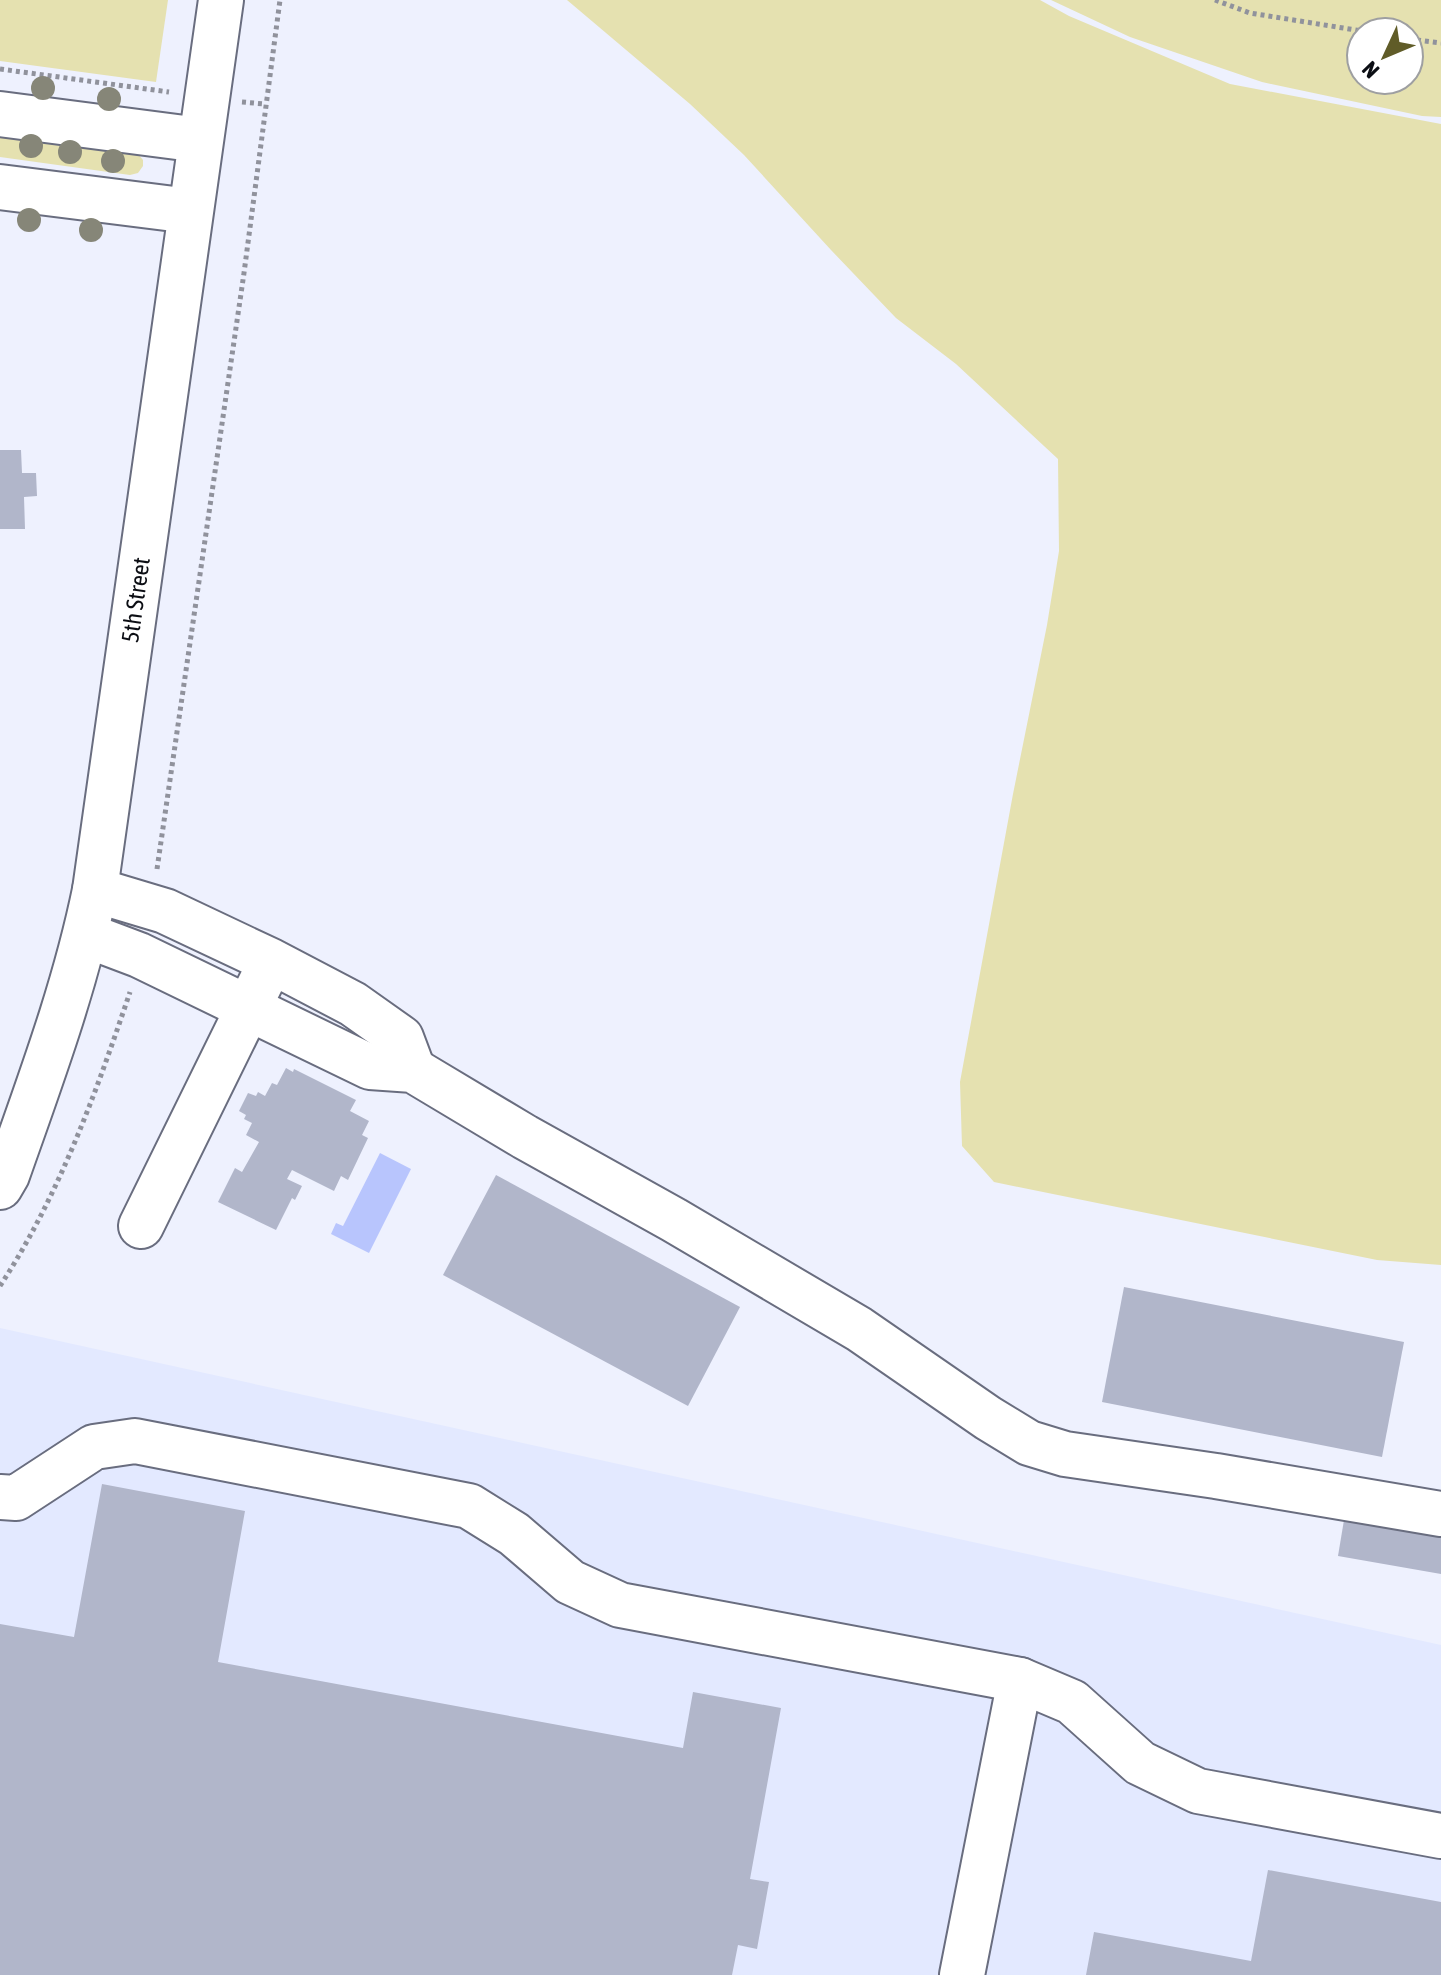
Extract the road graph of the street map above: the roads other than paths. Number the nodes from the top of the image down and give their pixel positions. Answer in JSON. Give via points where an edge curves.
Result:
{"nodes":[{"id":1,"x":221,"y":0,"type":"edge"},
{"id":2,"x":0,"y":114,"type":"edge"},
{"id":3,"x":200,"y":140,"type":"junction"},
{"id":4,"x":0,"y":187,"type":"edge"},
{"id":5,"x":190,"y":211,"type":"junction"},
{"id":6,"x":95,"y":890,"type":"junction"},
{"id":7,"x":86,"y":935,"type":"junction"},
{"id":8,"x":271,"y":961,"type":"junction"},
{"id":9,"x":337,"y":995,"type":"junction"},
{"id":10,"x":250,"y":1007,"type":"junction"},
{"id":11,"x":315,"y":1040,"type":"junction"},
{"id":12,"x":413,"y":1070,"type":"junction"},
{"id":13,"x":0,"y":1187,"type":"edge"},
{"id":14,"x":141,"y":1226,"type":"dead end"},
{"id":15,"x":0,"y":1497,"type":"edge"},
{"id":16,"x":1441,"y":1514,"type":"edge"},
{"id":17,"x":1020,"y":1680,"type":"junction"},
{"id":18,"x":1441,"y":1836,"type":"edge"},
{"id":19,"x":962,"y":1975,"type":"edge"}],
"edges":[{"from":1,"to":3,"type":"street","name":"5th Street"},
{"from":2,"to":3,"type":"street"},
{"from":3,"to":5,"type":"street","name":"5th Street"},
{"from":4,"to":5,"type":"street"},
{"from":5,"to":6,"type":"street","name":"5th Street"},
{"from":6,"to":7,"type":"street","name":"5th Street"},
{"from":6,"to":8,"type":"street","via":[[165,911]]},
{"from":7,"to":10,"type":"street"},
{"from":7,"to":13,"type":"street","name":"5th Street"},
{"from":8,"to":9,"type":"street"},
{"from":8,"to":10,"type":"street"},
{"from":9,"to":11,"type":"street"},
{"from":9,"to":12,"type":"street","via":[[401,1038]]},
{"from":10,"to":11,"type":"street"},
{"from":10,"to":14,"type":"street"},
{"from":11,"to":12,"type":"street","via":[[370,1067]]},
{"from":12,"to":16,"type":"street","via":[[859,1329],[1029,1443],[1065,1454]]},
{"from":15,"to":17,"type":"street","via":[[16,1498],[94,1447],[135,1441],[469,1506],[514,1534],[570,1582],[620,1605]]},
{"from":17,"to":18,"type":"street","via":[[1072,1702],[1140,1763],[1198,1791]]},
{"from":17,"to":19,"type":"street"}]}
